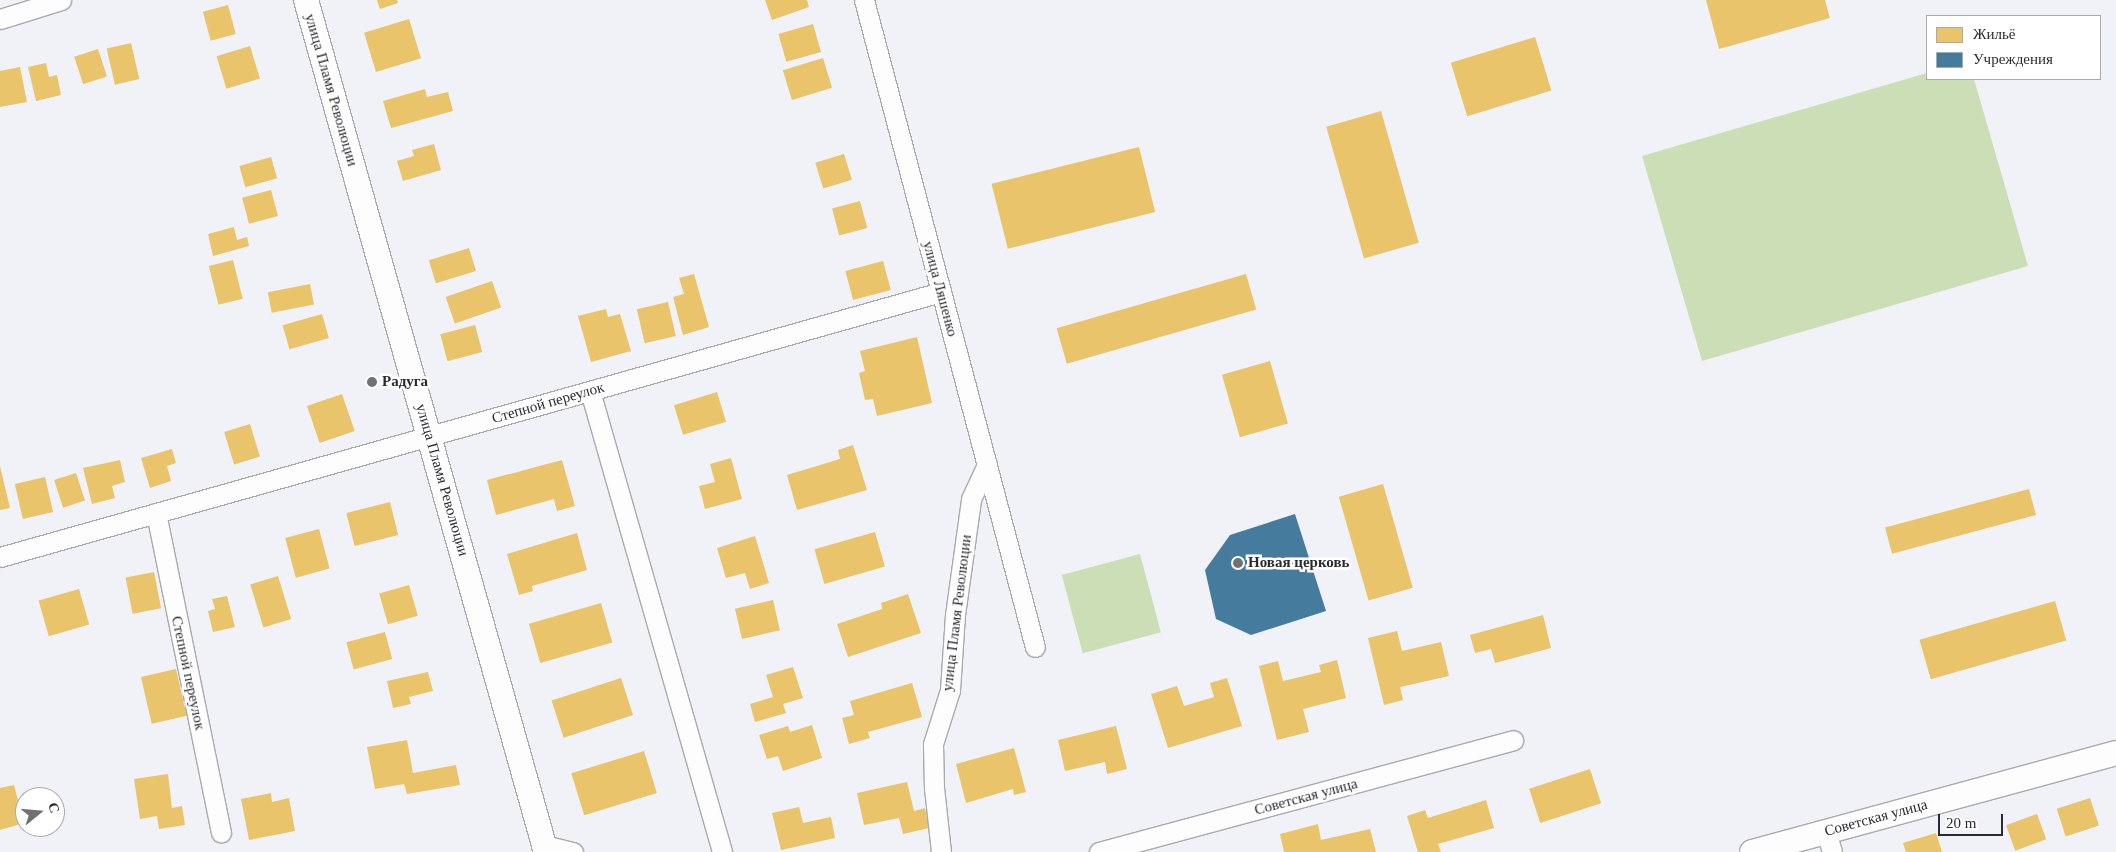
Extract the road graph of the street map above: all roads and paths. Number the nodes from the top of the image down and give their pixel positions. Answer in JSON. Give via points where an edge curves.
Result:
{"nodes":[{"id":1,"x":61,"y":0,"type":"edge"},
{"id":2,"x":306,"y":0,"type":"edge"},
{"id":3,"x":864,"y":0,"type":"edge"},
{"id":4,"x":0,"y":19,"type":"edge"},
{"id":5,"x":941,"y":292,"type":"junction"},
{"id":6,"x":590,"y":391,"type":"junction"},
{"id":7,"x":429,"y":437,"type":"junction"},
{"id":8,"x":987,"y":465,"type":"junction"},
{"id":9,"x":156,"y":513,"type":"junction"},
{"id":10,"x":0,"y":557,"type":"edge"},
{"id":11,"x":1035,"y":647,"type":"dead end"},
{"id":12,"x":1513,"y":740,"type":"dead end"},
{"id":13,"x":2116,"y":754,"type":"edge"},
{"id":14,"x":221,"y":832,"type":"dead end"},
{"id":15,"x":1829,"y":842,"type":"edge"},
{"id":16,"x":545,"y":848,"type":"edge"},
{"id":17,"x":573,"y":852,"type":"edge"},
{"id":18,"x":722,"y":852,"type":"edge"},
{"id":19,"x":941,"y":852,"type":"edge"},
{"id":20,"x":1099,"y":852,"type":"edge"},
{"id":21,"x":1752,"y":852,"type":"edge"}],
"edges":[{"from":1,"to":4,"type":"street"},
{"from":2,"to":7,"type":"street","name":"улица Пламя Революции"},
{"from":3,"to":5,"type":"street","name":"улица Ляшенко"},
{"from":5,"to":6,"type":"street","name":"Степной переулок"},
{"from":5,"to":8,"type":"street","name":"улица Ляшенко"},
{"from":6,"to":7,"type":"street","name":"Степной переулок"},
{"from":6,"to":18,"type":"street"},
{"from":7,"to":9,"type":"street","name":"Степной переулок"},
{"from":7,"to":16,"type":"street","name":"улица Пламя Революции"},
{"from":8,"to":11,"type":"street","name":"улица Ляшенко"},
{"from":8,"to":19,"type":"street","name":"улица Пламя Революции","via":[[971,499],[955,615],[950,690],[933,744]]},
{"from":9,"to":10,"type":"street","name":"Степной переулок"},
{"from":9,"to":14,"type":"street","name":"Степной переулок"},
{"from":12,"to":20,"type":"street","name":"Советская улица"},
{"from":13,"to":15,"type":"street","name":"Советская улица"},
{"from":15,"to":21,"type":"street","name":"Советская улица"},
{"from":16,"to":17,"type":"street","name":"улица Пламя Революции"}]}
